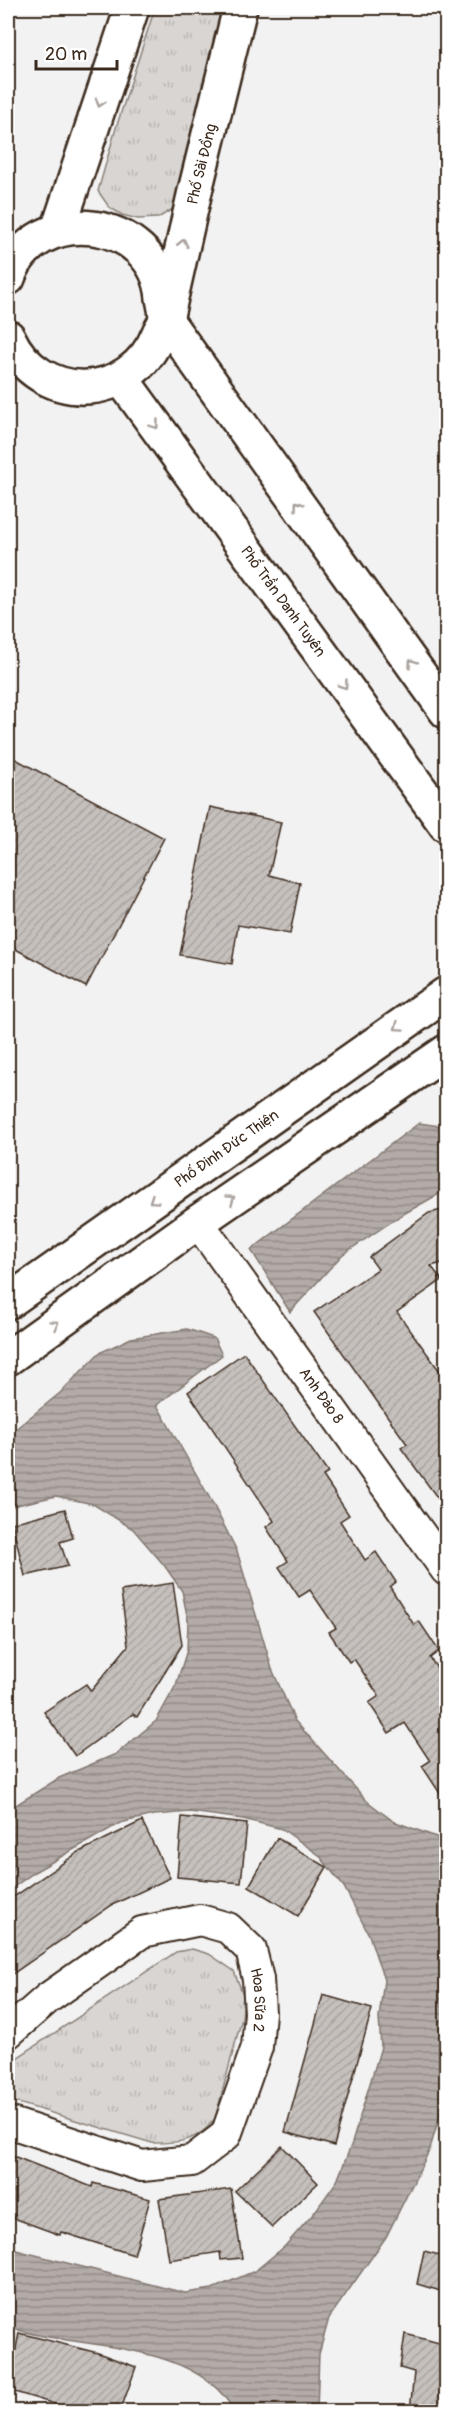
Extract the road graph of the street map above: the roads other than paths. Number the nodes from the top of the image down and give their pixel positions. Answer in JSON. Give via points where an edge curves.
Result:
{"nodes":[{"id":1,"x":132,"y":8,"type":"edge"},
{"id":2,"x":240,"y":8,"type":"edge"},
{"id":3,"x":33,"y":235,"type":"edge"},
{"id":4,"x":8,"y":278,"type":"edge"},
{"id":5,"x":166,"y":320,"type":"junction"},
{"id":6,"x":8,"y":337,"type":"edge"},
{"id":7,"x":121,"y":378,"type":"junction"},
{"id":8,"x":447,"y":711,"type":"edge"},
{"id":9,"x":447,"y":825,"type":"edge"},
{"id":10,"x":447,"y":994,"type":"edge"},
{"id":11,"x":447,"y":1052,"type":"edge"},
{"id":12,"x":255,"y":1128,"type":"junction"},
{"id":13,"x":282,"y":1164,"type":"junction"},
{"id":14,"x":198,"y":1222,"type":"junction"},
{"id":15,"x":8,"y":1302,"type":"edge"},
{"id":16,"x":8,"y":1358,"type":"edge"},
{"id":17,"x":447,"y":1570,"type":"edge"},
{"id":18,"x":8,"y":2033,"type":"edge"},
{"id":19,"x":8,"y":2122,"type":"edge"}],
"edges":[{"from":1,"to":3,"type":"street","one_way":true},
{"from":5,"to":2,"type":"street","name":"Phố Sài Đồng","one_way":true},
{"from":3,"to":4,"type":"street"},
{"from":3,"to":5,"type":"street","via":[[77,226],[100,228],[133,243],[155,270]]},
{"from":5,"to":7,"type":"street","name":"Phố Sài Đồng","via":[[149,353]]},
{"from":8,"to":5,"type":"street","one_way":true},
{"from":6,"to":7,"type":"street","via":[[27,366],[60,384],[84,388]]},
{"from":7,"to":9,"type":"street","name":"Phố Trần Danh Tuyên","one_way":true},
{"from":10,"to":12,"type":"street","name":"Phố Đinh Đức Thiện","one_way":true},
{"from":11,"to":13,"type":"street"},
{"from":12,"to":13,"type":"street"},
{"from":12,"to":15,"type":"street","name":"Phố Đinh Đức Thiện","one_way":true},
{"from":14,"to":13,"type":"street","one_way":true},
{"from":16,"to":14,"type":"street","one_way":true},
{"from":14,"to":17,"type":"street","name":"Anh Đào 8"},
{"from":18,"to":19,"type":"street","name":"Hoa Sữa 2","via":[[48,1998],[142,1932],[200,1920],[228,1928],[251,1950],[259,1990],[257,2047],[226,2135],[192,2161],[142,2166]]}]}
